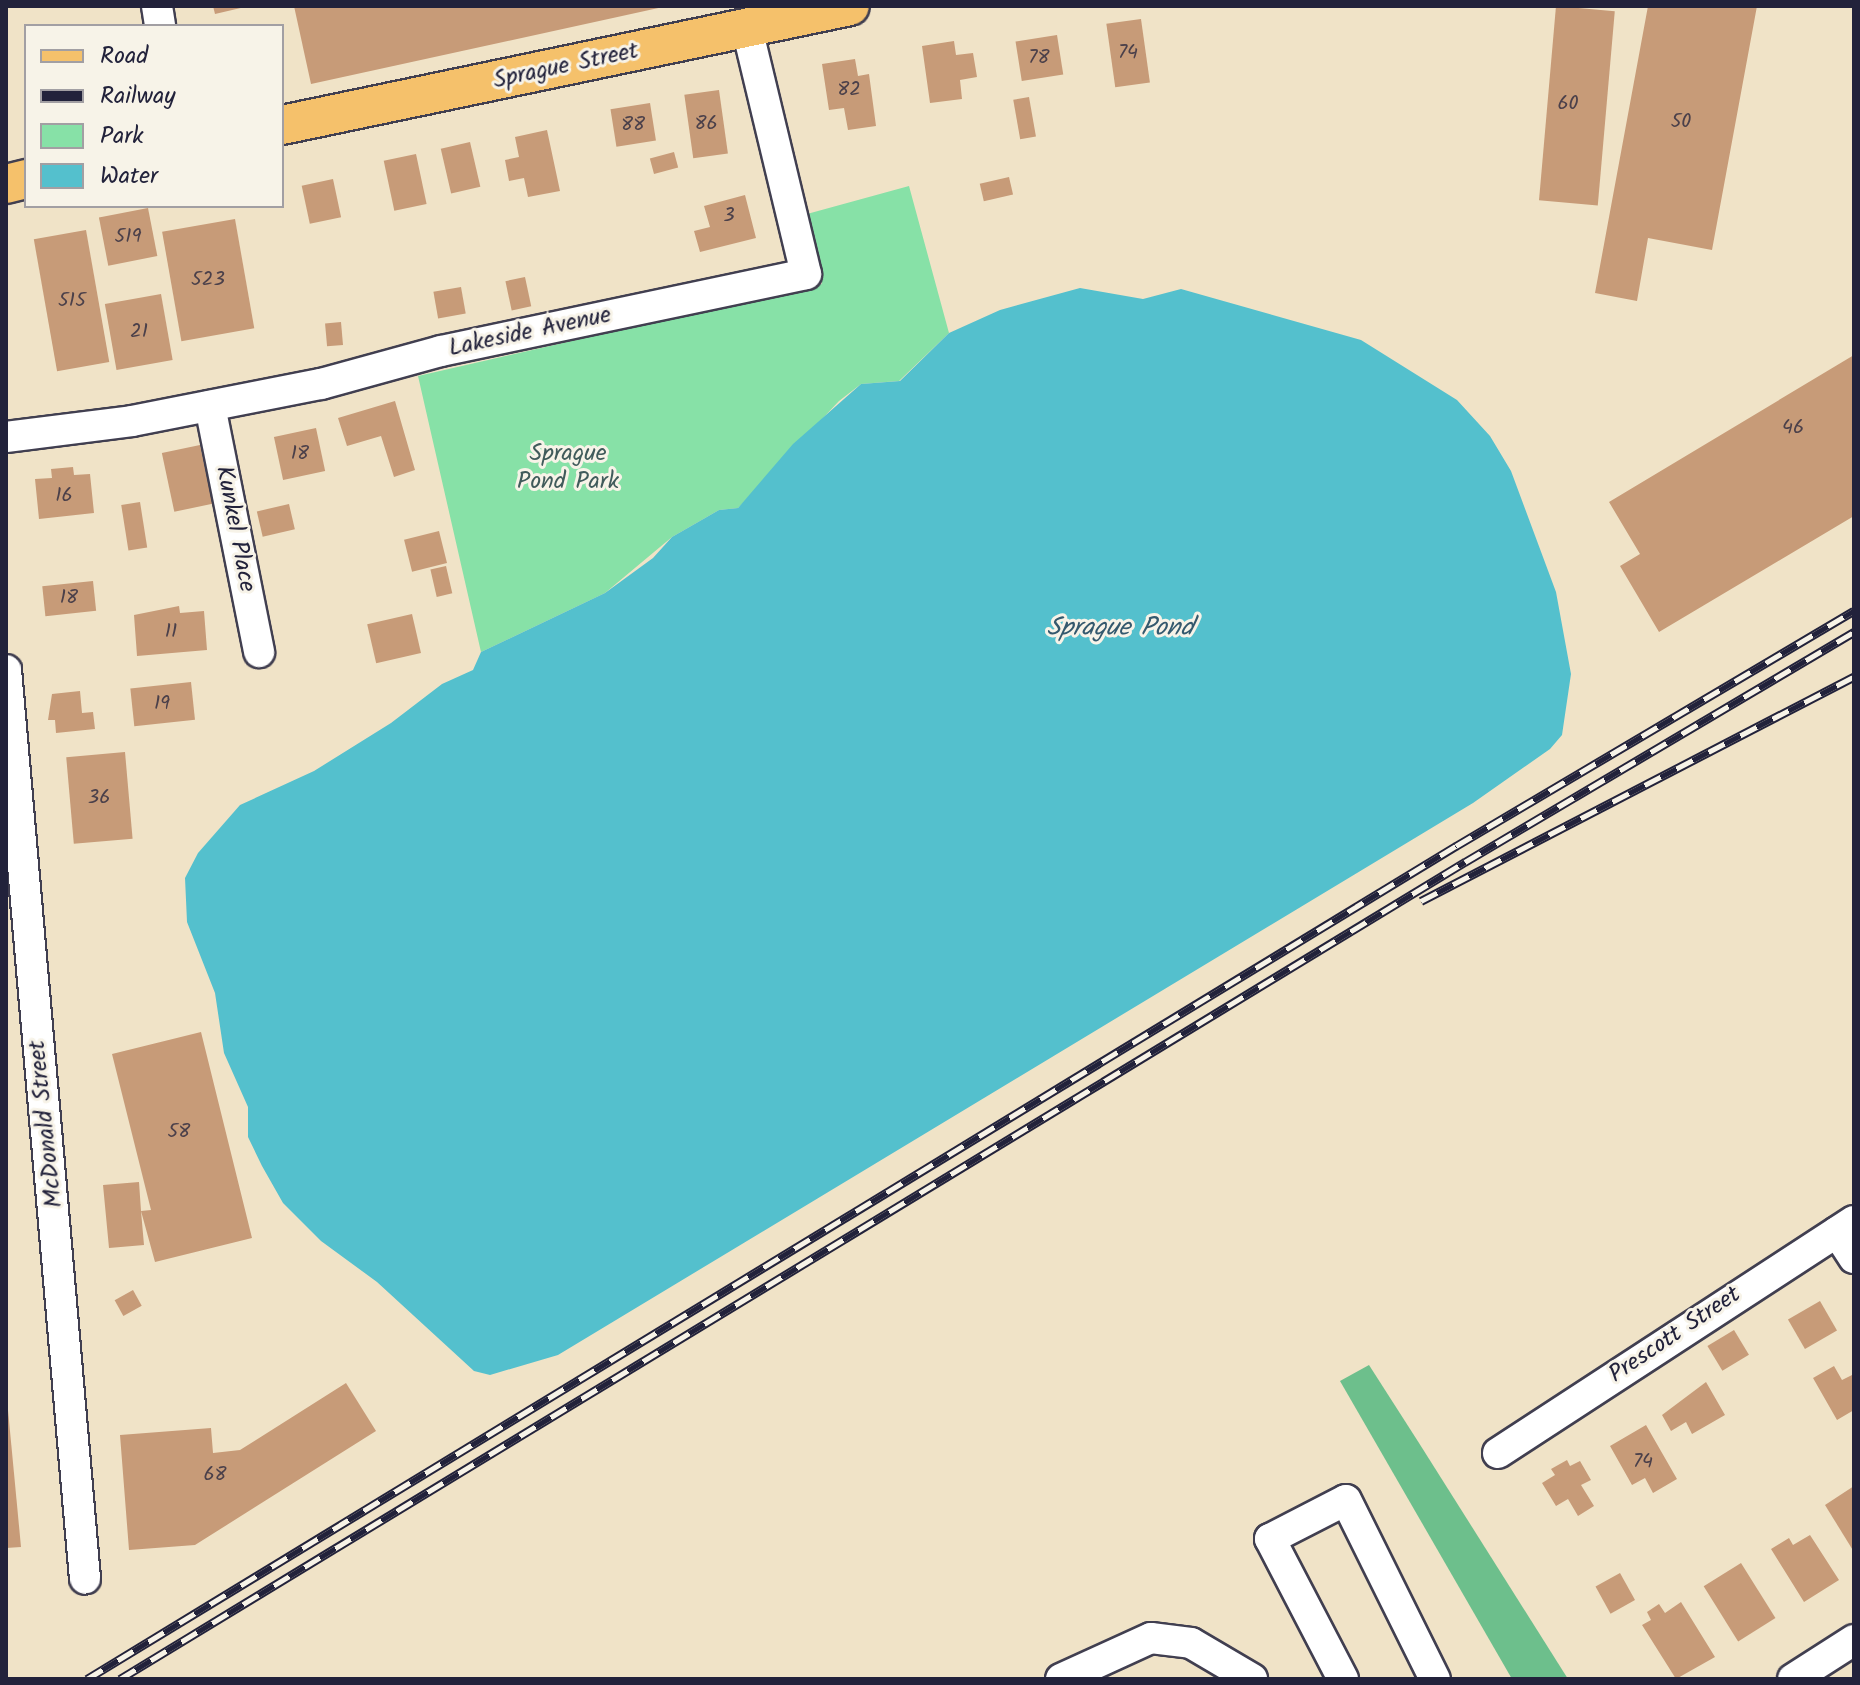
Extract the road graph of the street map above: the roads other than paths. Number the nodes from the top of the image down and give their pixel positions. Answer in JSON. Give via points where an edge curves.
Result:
{"nodes":[{"id":1,"x":850,"y":6,"type":"edge"},
{"id":2,"x":747,"y":28,"type":"junction"},
{"id":3,"x":284,"y":125,"type":"edge"},
{"id":4,"x":210,"y":406,"type":"junction"},
{"id":5,"x":6,"y":437,"type":"edge"},
{"id":6,"x":259,"y":652,"type":"dead end"},
{"id":7,"x":6,"y":670,"type":"edge"},
{"id":8,"x":1845,"y":1226,"type":"edge"},
{"id":9,"x":1854,"y":1258,"type":"edge"},
{"id":10,"x":1498,"y":1453,"type":"dead end"},
{"id":11,"x":85,"y":1579,"type":"dead end"},
{"id":12,"x":1854,"y":1640,"type":"edge"},
{"id":13,"x":1061,"y":1679,"type":"edge"},
{"id":14,"x":1252,"y":1679,"type":"edge"},
{"id":15,"x":1343,"y":1679,"type":"edge"},
{"id":16,"x":1435,"y":1679,"type":"edge"},
{"id":17,"x":1793,"y":1679,"type":"edge"}],
"edges":[{"from":1,"to":2,"type":"main road","name":"Sprague Street"},
{"from":2,"to":3,"type":"main road","name":"Sprague Street"},
{"from":2,"to":4,"type":"street","name":"Lakeside Avenue","via":[[806,274]]},
{"from":4,"to":5,"type":"street","name":"Lakeside Avenue"},
{"from":4,"to":6,"type":"street","name":"Kunkel Place"},
{"from":7,"to":11,"type":"street","name":"McDonald Street"},
{"from":8,"to":9,"type":"street"},
{"from":8,"to":10,"type":"street","name":"Prescott Street"},
{"from":12,"to":17,"type":"street"},
{"from":13,"to":14,"type":"street","via":[[1151,1638],[1191,1643]]},
{"from":15,"to":16,"type":"street","via":[[1270,1539],[1346,1500]]}]}
